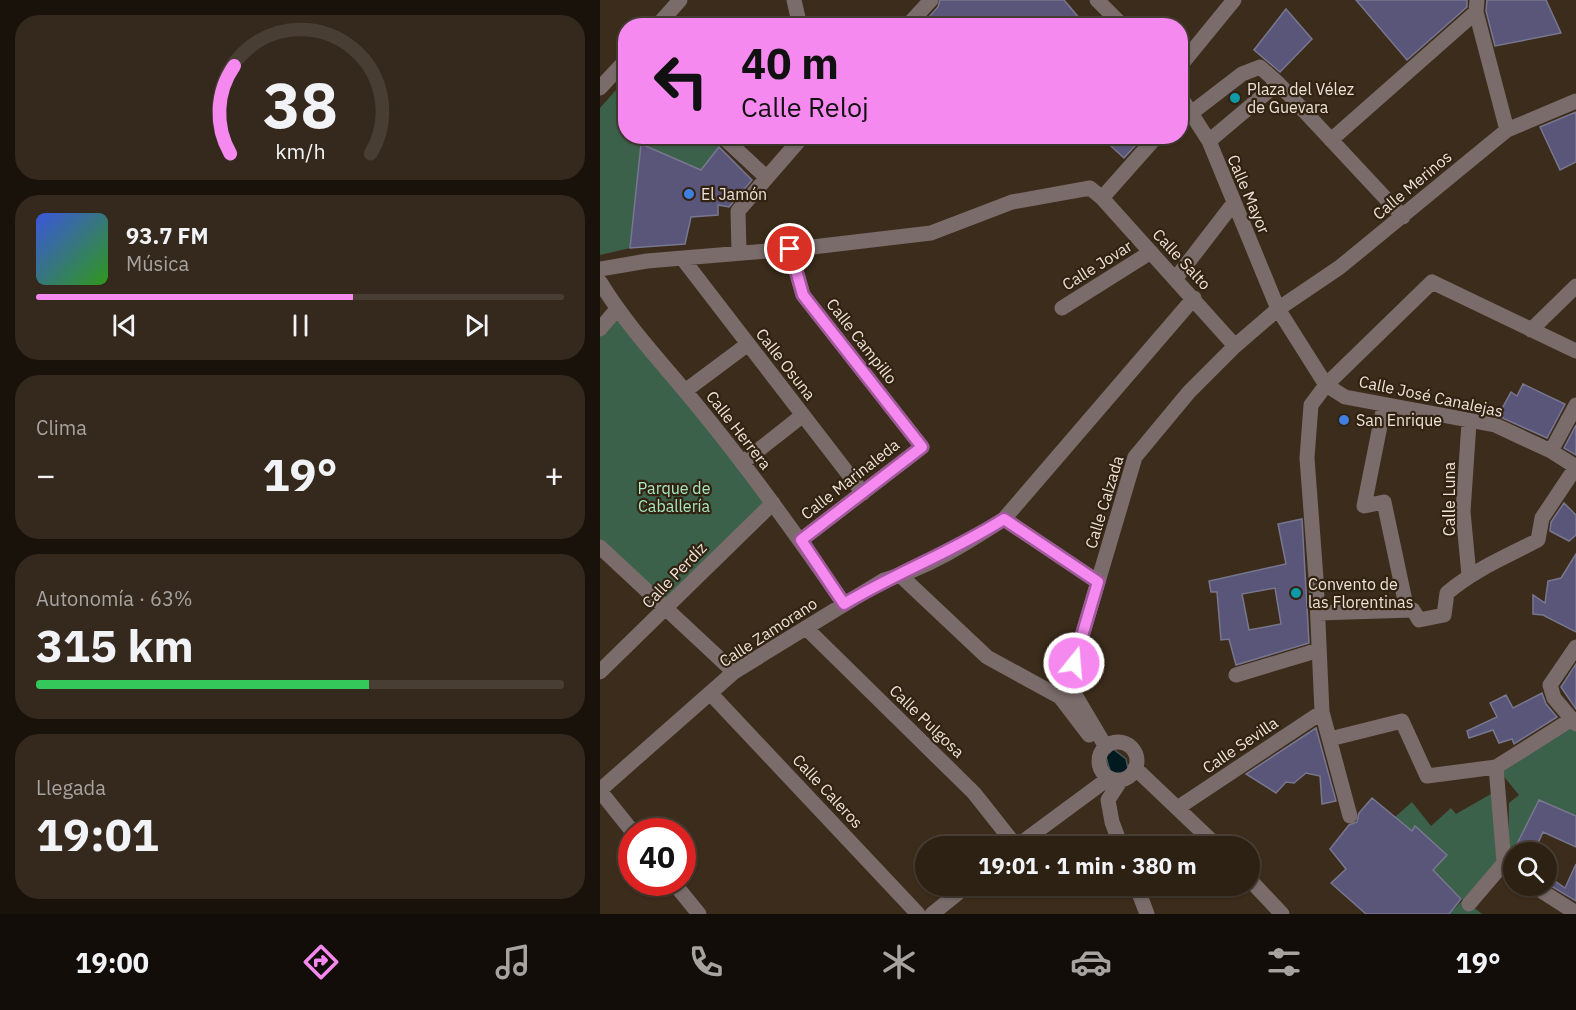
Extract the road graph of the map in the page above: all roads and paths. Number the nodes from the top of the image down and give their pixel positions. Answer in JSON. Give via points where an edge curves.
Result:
{"nodes":[{"id":1,"x":680,"y":0,"type":"edge"},
{"id":2,"x":794,"y":0,"type":"edge"},
{"id":3,"x":931,"y":0,"type":"edge"},
{"id":4,"x":1097,"y":0,"type":"edge"},
{"id":5,"x":1233,"y":0,"type":"edge"},
{"id":6,"x":1477,"y":6,"type":"edge"},
{"id":7,"x":664,"y":18,"type":"edge"},
{"id":8,"x":798,"y":18,"type":"edge"},
{"id":9,"x":914,"y":18,"type":"edge"},
{"id":10,"x":1115,"y":18,"type":"edge"},
{"id":11,"x":1188,"y":56,"type":"edge"},
{"id":12,"x":618,"y":69,"type":"edge"},
{"id":13,"x":1278,"y":83,"type":"junction"},
{"id":14,"x":600,"y":88,"type":"edge"},
{"id":15,"x":1576,"y":101,"type":"edge"},
{"id":16,"x":1188,"y":112,"type":"edge"},
{"id":17,"x":1188,"y":117,"type":"edge"},
{"id":18,"x":1507,"y":130,"type":"junction"},
{"id":19,"x":1331,"y":140,"type":"junction"},
{"id":20,"x":1209,"y":141,"type":"junction"},
{"id":21,"x":731,"y":144,"type":"edge"},
{"id":22,"x":796,"y":144,"type":"edge"},
{"id":23,"x":1150,"y":144,"type":"edge"},
{"id":24,"x":766,"y":177,"type":"junction"},
{"id":25,"x":1102,"y":198,"type":"junction"},
{"id":26,"x":1233,"y":204,"type":"junction"},
{"id":27,"x":1403,"y":217,"type":"junction"},
{"id":28,"x":790,"y":249,"type":"junction"},
{"id":29,"x":739,"y":252,"type":"junction"},
{"id":30,"x":1151,"y":252,"type":"junction"},
{"id":31,"x":682,"y":258,"type":"junction"},
{"id":32,"x":600,"y":269,"type":"edge"},
{"id":33,"x":1176,"y":278,"type":"junction"},
{"id":34,"x":600,"y":282,"type":"edge"},
{"id":35,"x":1576,"y":286,"type":"edge"},
{"id":36,"x":1194,"y":298,"type":"junction"},
{"id":37,"x":1062,"y":308,"type":"dead end"},
{"id":38,"x":617,"y":309,"type":"junction"},
{"id":39,"x":1278,"y":309,"type":"junction"},
{"id":40,"x":600,"y":329,"type":"edge"},
{"id":41,"x":1531,"y":330,"type":"junction"},
{"id":42,"x":748,"y":344,"type":"junction"},
{"id":43,"x":1236,"y":346,"type":"junction"},
{"id":44,"x":1576,"y":351,"type":"edge"},
{"id":45,"x":1326,"y":385,"type":"junction"},
{"id":46,"x":685,"y":391,"type":"junction"},
{"id":47,"x":1576,"y":405,"type":"edge"},
{"id":48,"x":1384,"y":406,"type":"junction"},
{"id":49,"x":803,"y":415,"type":"junction"},
{"id":50,"x":1469,"y":423,"type":"junction"},
{"id":51,"x":922,"y":447,"type":"joint"},
{"id":52,"x":1551,"y":451,"type":"junction"},
{"id":53,"x":742,"y":463,"type":"junction"},
{"id":54,"x":1576,"y":467,"type":"edge"},
{"id":55,"x":863,"y":493,"type":"junction"},
{"id":56,"x":773,"y":503,"type":"junction"},
{"id":57,"x":1004,"y":519,"type":"junction"},
{"id":58,"x":801,"y":540,"type":"junction"},
{"id":59,"x":600,"y":547,"type":"edge"},
{"id":60,"x":1469,"y":575,"type":"junction"},
{"id":61,"x":901,"y":576,"type":"junction"},
{"id":62,"x":1098,"y":582,"type":"junction"},
{"id":63,"x":844,"y":604,"type":"junction"},
{"id":64,"x":666,"y":608,"type":"junction"},
{"id":65,"x":1407,"y":610,"type":"junction"},
{"id":66,"x":1318,"y":613,"type":"junction"},
{"id":67,"x":806,"y":628,"type":"junction"},
{"id":68,"x":1576,"y":647,"type":"edge"},
{"id":69,"x":1319,"y":650,"type":"junction"},
{"id":70,"x":600,"y":672,"type":"edge"},
{"id":71,"x":734,"y":672,"type":"junction"},
{"id":72,"x":1236,"y":675,"type":"dead end"},
{"id":73,"x":711,"y":694,"type":"junction"},
{"id":74,"x":1322,"y":712,"type":"junction"},
{"id":75,"x":1574,"y":722,"type":"edge"},
{"id":76,"x":1330,"y":739,"type":"junction"},
{"id":77,"x":1104,"y":750,"type":"junction"},
{"id":78,"x":1496,"y":767,"type":"junction"},
{"id":79,"x":1135,"y":768,"type":"junction"},
{"id":80,"x":1115,"y":779,"type":"junction"},
{"id":81,"x":600,"y":790,"type":"edge"},
{"id":82,"x":1179,"y":807,"type":"junction"},
{"id":83,"x":1350,"y":816,"type":"dead end"},
{"id":84,"x":622,"y":818,"type":"edge"},
{"id":85,"x":1008,"y":836,"type":"edge"},
{"id":86,"x":1031,"y":836,"type":"edge"},
{"id":87,"x":1117,"y":836,"type":"edge"},
{"id":88,"x":1207,"y":836,"type":"edge"},
{"id":89,"x":1506,"y":842,"type":"edge"},
{"id":90,"x":1503,"y":873,"type":"edge"},
{"id":91,"x":1260,"y":891,"type":"edge"},
{"id":92,"x":685,"y":896,"type":"edge"},
{"id":93,"x":954,"y":896,"type":"edge"},
{"id":94,"x":1140,"y":896,"type":"edge"},
{"id":95,"x":1549,"y":896,"type":"edge"},
{"id":96,"x":1469,"y":904,"type":"dead end"},
{"id":97,"x":1576,"y":913,"type":"edge"},
{"id":98,"x":699,"y":914,"type":"edge"},
{"id":99,"x":918,"y":914,"type":"edge"},
{"id":100,"x":932,"y":914,"type":"edge"},
{"id":101,"x":1147,"y":914,"type":"edge"},
{"id":102,"x":1282,"y":914,"type":"edge"}],
"edges":[{"from":1,"to":7,"type":"street"},
{"from":2,"to":8,"type":"street"},
{"from":3,"to":9,"type":"street"},
{"from":4,"to":10,"type":"street"},
{"from":5,"to":11,"type":"street"},
{"from":6,"to":18,"type":"street"},
{"from":6,"to":19,"type":"street"},
{"from":12,"to":14,"type":"street"},
{"from":13,"to":16,"type":"street","via":[[1260,67],[1242,74]]},
{"from":13,"to":19,"type":"street"},
{"from":13,"to":20,"type":"street"},
{"from":15,"to":18,"type":"street","name":"Calle Merinos"},
{"from":17,"to":20,"type":"street","name":"Calle Mayor"},
{"from":18,"to":27,"type":"street","name":"Calle Merinos"},
{"from":19,"to":27,"type":"street"},
{"from":20,"to":26,"type":"street","name":"Calle Mayor"},
{"from":21,"to":24,"type":"street"},
{"from":22,"to":24,"type":"street"},
{"from":23,"to":25,"type":"street"},
{"from":24,"to":29,"type":"street","via":[[738,211]]},
{"from":25,"to":28,"type":"street","via":[[1090,188],[1012,202],[931,233]]},
{"from":25,"to":30,"type":"street","name":"Calle Salto"},
{"from":26,"to":33,"type":"street"},
{"from":26,"to":39,"type":"street","name":"Calle Mayor"},
{"from":27,"to":39,"type":"street","name":"Calle Merinos"},
{"from":28,"to":29,"type":"street"},
{"from":28,"to":51,"type":"street","name":"Calle Campillo","via":[[803,295]]},
{"from":29,"to":31,"type":"street"},
{"from":30,"to":33,"type":"street","name":"Calle Salto"},
{"from":30,"to":37,"type":"street","name":"Calle Jovar"},
{"from":31,"to":32,"type":"street"},
{"from":31,"to":42,"type":"street","name":"Calle Osuna"},
{"from":33,"to":36,"type":"street","name":"Calle Salto"},
{"from":34,"to":38,"type":"street","name":"Calle Herrera"},
{"from":35,"to":41,"type":"street"},
{"from":36,"to":43,"type":"street","name":"Calle Salto"},
{"from":36,"to":57,"type":"street","name":"Calle Zamorano"},
{"from":38,"to":40,"type":"street"},
{"from":38,"to":46,"type":"street","name":"Calle Herrera"},
{"from":39,"to":43,"type":"street","name":"Calle Calzada"},
{"from":39,"to":45,"type":"street","name":"Calle José Canalejas"},
{"from":41,"to":44,"type":"street"},
{"from":41,"to":45,"type":"street","via":[[1432,282]]},
{"from":42,"to":46,"type":"street"},
{"from":42,"to":49,"type":"street","name":"Calle Osuna"},
{"from":43,"to":62,"type":"street","name":"Calle Calzada","via":[[1189,392],[1136,457]]},
{"from":45,"to":48,"type":"street","name":"Calle José Canalejas","via":[[1344,397]]},
{"from":45,"to":66,"type":"street","via":[[1311,405],[1307,458]]},
{"from":46,"to":53,"type":"street","name":"Calle Herrera"},
{"from":47,"to":52,"type":"street"},
{"from":48,"to":50,"type":"street","name":"Calle José Canalejas"},
{"from":48,"to":65,"type":"street","via":[[1364,506],[1384,502]]},
{"from":49,"to":53,"type":"street"},
{"from":49,"to":55,"type":"street","name":"Calle Osuna"},
{"from":50,"to":52,"type":"street","name":"Calle José Canalejas","via":[[1495,425]]},
{"from":50,"to":60,"type":"street","name":"Calle Luna","via":[[1463,512]]},
{"from":51,"to":55,"type":"street","name":"Calle Marinaleda"},
{"from":52,"to":54,"type":"street","name":"Calle José Canalejas"},
{"from":53,"to":56,"type":"street","name":"Calle Herrera"},
{"from":54,"to":60,"type":"street","via":[[1542,518],[1538,540]]},
{"from":55,"to":58,"type":"street","name":"Calle Marinaleda"},
{"from":56,"to":58,"type":"street","name":"Calle Herrera"},
{"from":56,"to":64,"type":"street","name":"Calle Perdíz"},
{"from":57,"to":61,"type":"street","name":"Calle Zamorano"},
{"from":57,"to":62,"type":"street"},
{"from":58,"to":63,"type":"street","name":"Calle Herrera"},
{"from":59,"to":64,"type":"street"},
{"from":60,"to":65,"type":"street","via":[[1447,593],[1444,615],[1419,620],[1413,610]]},
{"from":61,"to":63,"type":"street","name":"Calle Zamorano","via":[[884,580]]},
{"from":61,"to":77,"type":"street","via":[[987,657],[1060,697]]},
{"from":62,"to":77,"type":"street","name":"Calle Calzada","via":[[1068,683]]},
{"from":63,"to":67,"type":"street","name":"Calle Zamorano"},
{"from":64,"to":70,"type":"street","name":"Calle Perdíz"},
{"from":64,"to":71,"type":"street"},
{"from":65,"to":66,"type":"street"},
{"from":66,"to":69,"type":"street"},
{"from":67,"to":71,"type":"street","name":"Calle Zamorano"},
{"from":67,"to":85,"type":"street","name":"Calle Pulgosa","via":[[974,793]]},
{"from":68,"to":75,"type":"street","via":[[1550,685],[1554,698]]},
{"from":69,"to":72,"type":"street"},
{"from":69,"to":74,"type":"street"},
{"from":71,"to":73,"type":"street","name":"Calle Zamorano"},
{"from":73,"to":81,"type":"street","name":"Calle Zamorano"},
{"from":73,"to":99,"type":"street","name":"Calle Caleros"},
{"from":74,"to":76,"type":"street"},
{"from":74,"to":82,"type":"street","name":"Calle Sevilla"},
{"from":75,"to":78,"type":"street"},
{"from":76,"to":78,"type":"street","via":[[1402,721],[1427,777]]},
{"from":76,"to":83,"type":"street"},
{"from":77,"to":79,"type":"street","via":[[1117,743],[1129,746],[1136,756]]},
{"from":77,"to":80,"type":"street","via":[[1101,770]]},
{"from":78,"to":89,"type":"street"},
{"from":79,"to":80,"type":"street","via":[[1132,774]]},
{"from":79,"to":82,"type":"street"},
{"from":80,"to":86,"type":"street"},
{"from":80,"to":87,"type":"street","via":[[1108,800]]},
{"from":81,"to":84,"type":"street"},
{"from":82,"to":88,"type":"street"},
{"from":90,"to":96,"type":"street"},
{"from":91,"to":102,"type":"street"},
{"from":92,"to":98,"type":"street"},
{"from":93,"to":100,"type":"street"},
{"from":94,"to":101,"type":"street"},
{"from":95,"to":97,"type":"street"}]}
